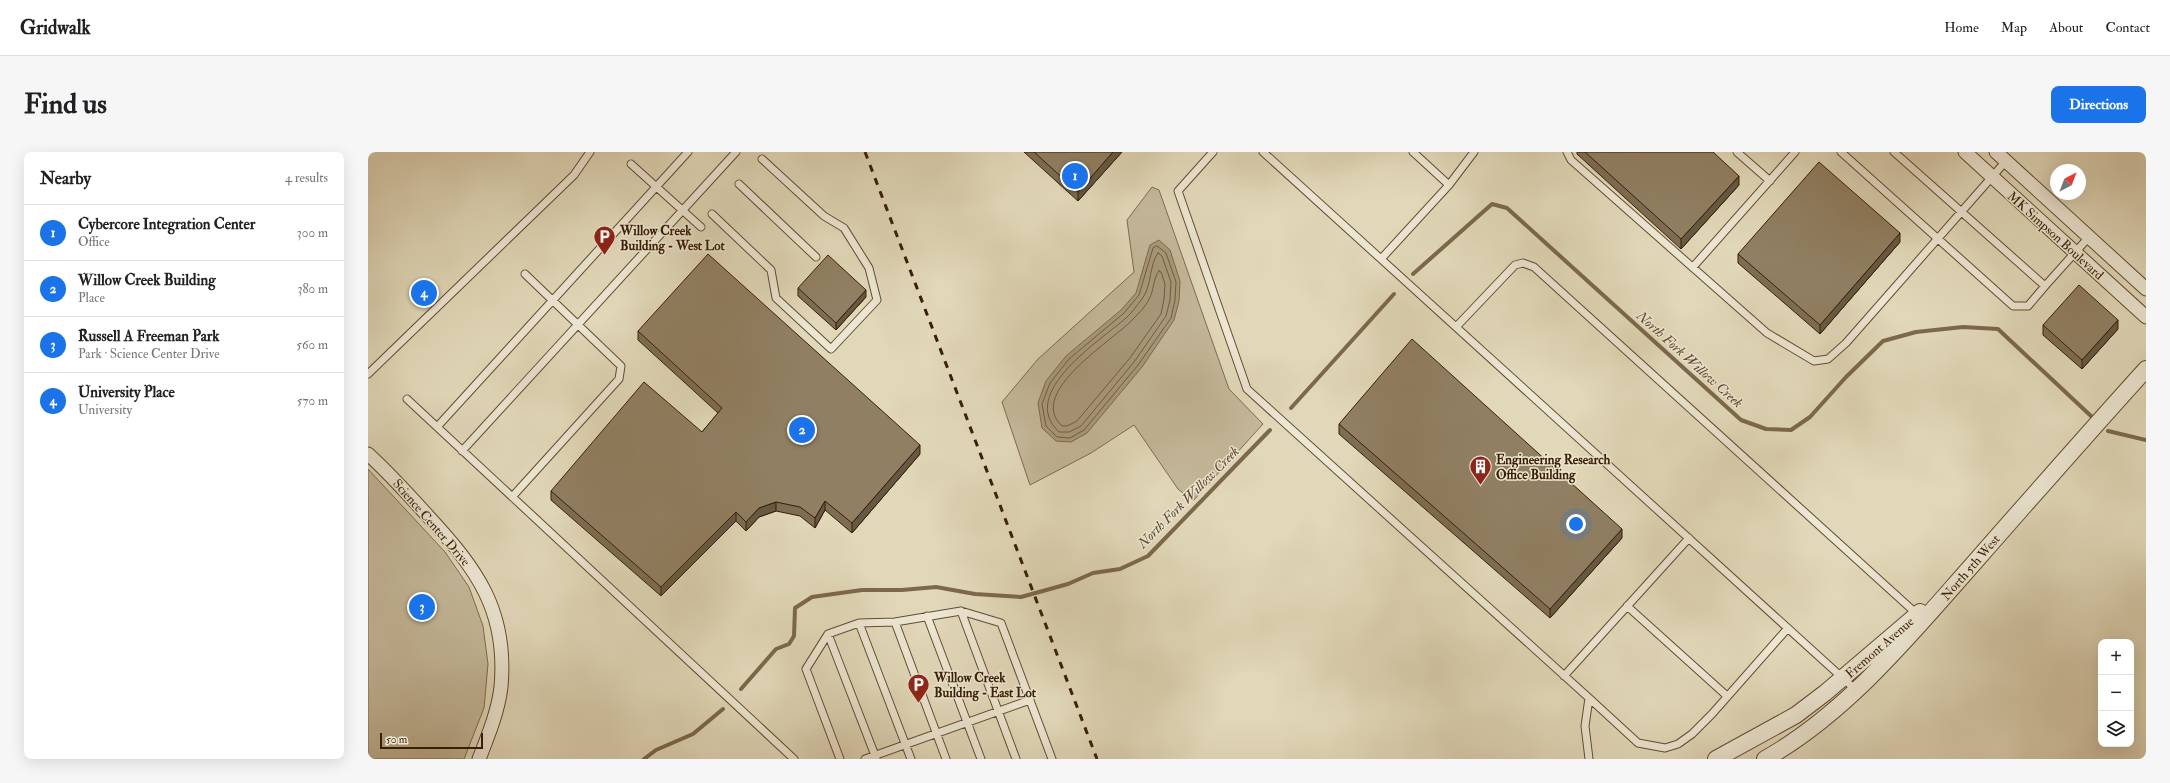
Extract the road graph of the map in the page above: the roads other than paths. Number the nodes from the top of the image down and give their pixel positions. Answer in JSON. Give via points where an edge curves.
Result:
{"nodes":[{"id":1,"x":590,"y":152,"type":"edge"},
{"id":2,"x":688,"y":152,"type":"edge"},
{"id":3,"x":736,"y":152,"type":"edge"},
{"id":4,"x":1213,"y":152,"type":"edge"},
{"id":5,"x":1263,"y":152,"type":"edge"},
{"id":6,"x":1413,"y":152,"type":"edge"},
{"id":7,"x":1474,"y":152,"type":"edge"},
{"id":8,"x":1567,"y":152,"type":"edge"},
{"id":9,"x":1737,"y":152,"type":"edge"},
{"id":10,"x":1795,"y":152,"type":"edge"},
{"id":11,"x":1841,"y":152,"type":"edge"},
{"id":12,"x":1894,"y":152,"type":"edge"},
{"id":13,"x":1965,"y":152,"type":"edge"},
{"id":14,"x":1996,"y":152,"type":"edge"},
{"id":15,"x":762,"y":159,"type":"dead end"},
{"id":16,"x":2006,"y":161,"type":"junction"},
{"id":17,"x":631,"y":164,"type":"dead end"},
{"id":18,"x":1992,"y":177,"type":"junction"},
{"id":19,"x":1770,"y":181,"type":"junction"},
{"id":20,"x":739,"y":184,"type":"dead end"},
{"id":21,"x":1449,"y":185,"type":"junction"},
{"id":22,"x":656,"y":187,"type":"junction"},
{"id":23,"x":682,"y":210,"type":"junction"},
{"id":24,"x":1961,"y":211,"type":"junction"},
{"id":25,"x":712,"y":214,"type":"dead end"},
{"id":26,"x":701,"y":227,"type":"dead end"},
{"id":27,"x":2089,"y":237,"type":"junction"},
{"id":28,"x":1938,"y":238,"type":"junction"},
{"id":29,"x":2075,"y":252,"type":"junction"},
{"id":30,"x":816,"y":257,"type":"dead end"},
{"id":31,"x":1381,"y":259,"type":"junction"},
{"id":32,"x":1693,"y":267,"type":"junction"},
{"id":33,"x":525,"y":274,"type":"dead end"},
{"id":34,"x":2045,"y":286,"type":"junction"},
{"id":35,"x":2146,"y":289,"type":"edge"},
{"id":36,"x":552,"y":301,"type":"junction"},
{"id":37,"x":2146,"y":317,"type":"edge"},
{"id":38,"x":578,"y":325,"type":"junction"},
{"id":39,"x":1456,"y":327,"type":"junction"},
{"id":40,"x":2146,"y":368,"type":"edge"},
{"id":41,"x":368,"y":374,"type":"edge"},
{"id":42,"x":407,"y":398,"type":"dead end"},
{"id":43,"x":438,"y":427,"type":"junction"},
{"id":44,"x":462,"y":451,"type":"junction"},
{"id":45,"x":368,"y":454,"type":"edge"},
{"id":46,"x":512,"y":498,"type":"junction"},
{"id":47,"x":1688,"y":538,"type":"junction"},
{"id":48,"x":1627,"y":606,"type":"junction"},
{"id":49,"x":961,"y":610,"type":"junction"},
{"id":50,"x":927,"y":616,"type":"junction"},
{"id":51,"x":1920,"y":617,"type":"junction"},
{"id":52,"x":895,"y":622,"type":"junction"},
{"id":53,"x":859,"y":623,"type":"junction"},
{"id":54,"x":1788,"y":628,"type":"junction"},
{"id":55,"x":828,"y":634,"type":"junction"},
{"id":56,"x":1564,"y":676,"type":"junction"},
{"id":57,"x":1843,"y":678,"type":"junction"},
{"id":58,"x":1857,"y":691,"type":"junction"},
{"id":59,"x":1727,"y":696,"type":"junction"},
{"id":60,"x":1588,"y":698,"type":"junction"},
{"id":61,"x":1030,"y":700,"type":"junction"},
{"id":62,"x":998,"y":710,"type":"junction"},
{"id":63,"x":967,"y":722,"type":"junction"},
{"id":64,"x":936,"y":733,"type":"junction"},
{"id":65,"x":906,"y":744,"type":"junction"},
{"id":66,"x":876,"y":757,"type":"edge"},
{"id":67,"x":479,"y":759,"type":"edge"},
{"id":68,"x":794,"y":759,"type":"edge"},
{"id":69,"x":840,"y":759,"type":"edge"},
{"id":70,"x":865,"y":759,"type":"edge"},
{"id":71,"x":911,"y":759,"type":"edge"},
{"id":72,"x":946,"y":759,"type":"edge"},
{"id":73,"x":981,"y":759,"type":"edge"},
{"id":74,"x":1016,"y":759,"type":"edge"},
{"id":75,"x":1052,"y":759,"type":"edge"},
{"id":76,"x":1589,"y":759,"type":"edge"},
{"id":77,"x":1716,"y":759,"type":"edge"},
{"id":78,"x":1765,"y":759,"type":"edge"}],
"edges":[{"from":1,"to":41,"type":"lane","via":[[574,175]]},
{"from":2,"to":22,"type":"lane"},
{"from":3,"to":23,"type":"lane"},
{"from":4,"to":56,"type":"lane","via":[[1178,191],[1248,389]]},
{"from":5,"to":31,"type":"lane"},
{"from":6,"to":21,"type":"lane"},
{"from":7,"to":21,"type":"lane"},
{"from":8,"to":32,"type":"lane","via":[[1571,160]]},
{"from":9,"to":19,"type":"lane"},
{"from":10,"to":19,"type":"lane"},
{"from":11,"to":28,"type":"lane"},
{"from":12,"to":24,"type":"lane"},
{"from":13,"to":18,"type":"street","name":"MK Simpson Boulevard"},
{"from":14,"to":16,"type":"street","name":"MK Simpson Boulevard"},
{"from":15,"to":25,"type":"lane","via":[[824,216],[844,228],[869,268],[877,300],[831,349],[776,298],[772,270]]},
{"from":16,"to":18,"type":"lane"},
{"from":16,"to":27,"type":"street","name":"MK Simpson Boulevard"},
{"from":17,"to":22,"type":"lane"},
{"from":18,"to":24,"type":"lane"},
{"from":18,"to":29,"type":"street","name":"MK Simpson Boulevard"},
{"from":19,"to":32,"type":"lane"},
{"from":20,"to":30,"type":"lane"},
{"from":21,"to":31,"type":"lane"},
{"from":22,"to":23,"type":"lane"},
{"from":22,"to":36,"type":"lane"},
{"from":23,"to":26,"type":"lane"},
{"from":23,"to":38,"type":"lane"},
{"from":24,"to":28,"type":"lane"},
{"from":24,"to":34,"type":"lane"},
{"from":27,"to":29,"type":"lane"},
{"from":27,"to":35,"type":"street","name":"MK Simpson Boulevard"},
{"from":28,"to":32,"type":"lane","via":[[1846,343],[1828,358],[1814,361],[1766,333]]},
{"from":28,"to":34,"type":"lane","via":[[2014,306],[2028,306]]},
{"from":29,"to":34,"type":"lane"},
{"from":29,"to":37,"type":"street","name":"MK Simpson Boulevard"},
{"from":31,"to":39,"type":"lane"},
{"from":33,"to":36,"type":"lane"},
{"from":36,"to":38,"type":"lane"},
{"from":36,"to":43,"type":"lane"},
{"from":38,"to":44,"type":"lane"},
{"from":38,"to":46,"type":"lane","via":[[621,366],[619,378]]},
{"from":39,"to":47,"type":"lane"},
{"from":39,"to":51,"type":"lane","via":[[1515,265],[1523,263],[1534,267]]},
{"from":40,"to":51,"type":"street","name":"Fremont Avenue","via":[[2022,508]]},
{"from":42,"to":43,"type":"lane"},
{"from":43,"to":44,"type":"lane"},
{"from":44,"to":46,"type":"lane"},
{"from":45,"to":67,"type":"street","name":"Science Center Drive","via":[[461,552],[482,582],[496,618],[502,656],[501,688],[494,718]]},
{"from":46,"to":68,"type":"lane"},
{"from":47,"to":48,"type":"lane"},
{"from":47,"to":54,"type":"lane"},
{"from":48,"to":56,"type":"lane"},
{"from":48,"to":59,"type":"lane"},
{"from":49,"to":50,"type":"lane"},
{"from":49,"to":61,"type":"lane","via":[[1002,623]]},
{"from":49,"to":62,"type":"lane"},
{"from":50,"to":52,"type":"lane"},
{"from":50,"to":63,"type":"lane"},
{"from":51,"to":57,"type":"street","name":"Fremont Avenue"},
{"from":51,"to":58,"type":"street"},
{"from":52,"to":53,"type":"lane"},
{"from":52,"to":64,"type":"lane"},
{"from":53,"to":55,"type":"lane"},
{"from":53,"to":65,"type":"lane"},
{"from":54,"to":57,"type":"lane"},
{"from":54,"to":59,"type":"lane"},
{"from":55,"to":66,"type":"lane"},
{"from":55,"to":69,"type":"lane","via":[[806,669]]},
{"from":56,"to":60,"type":"lane"},
{"from":57,"to":58,"type":"lane"},
{"from":57,"to":77,"type":"street","name":"Fremont Avenue","via":[[1796,715]]},
{"from":58,"to":78,"type":"street"},
{"from":59,"to":60,"type":"lane","via":[[1692,734],[1678,744],[1665,748],[1638,743]]},
{"from":60,"to":76,"type":"lane","via":[[1585,726]]},
{"from":61,"to":62,"type":"lane"},
{"from":61,"to":75,"type":"lane"},
{"from":62,"to":63,"type":"lane"},
{"from":62,"to":74,"type":"lane"},
{"from":63,"to":64,"type":"lane"},
{"from":63,"to":73,"type":"lane"},
{"from":64,"to":65,"type":"lane"},
{"from":64,"to":72,"type":"lane"},
{"from":65,"to":66,"type":"lane"},
{"from":65,"to":71,"type":"lane"},
{"from":66,"to":70,"type":"lane"}]}
